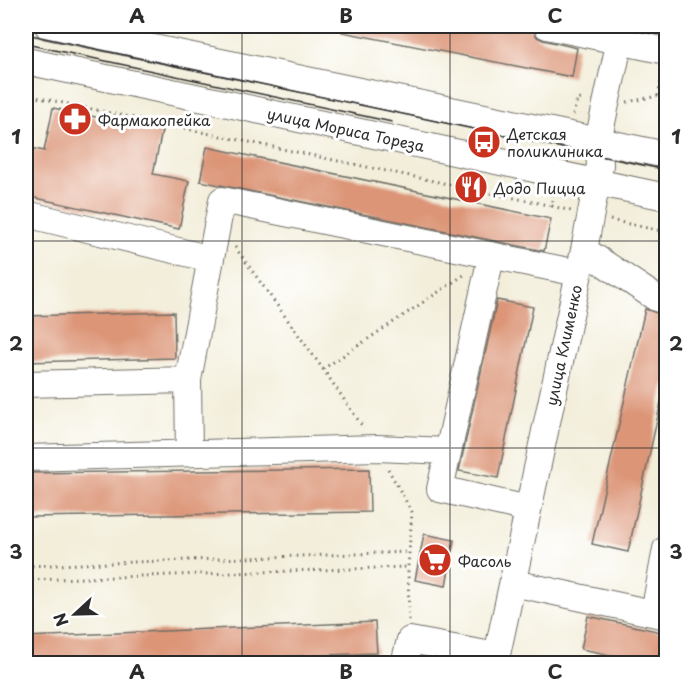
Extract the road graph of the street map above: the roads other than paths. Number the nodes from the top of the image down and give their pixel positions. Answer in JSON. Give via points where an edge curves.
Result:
{"nodes":[{"id":1,"x":48,"y":26,"type":"edge"},
{"id":2,"x":548,"y":26,"type":"edge"},
{"id":3,"x":78,"y":29,"type":"edge"},
{"id":4,"x":621,"y":33,"type":"edge"},
{"id":5,"x":665,"y":58,"type":"edge"},
{"id":6,"x":26,"y":61,"type":"edge"},
{"id":7,"x":597,"y":141,"type":"junction"},
{"id":8,"x":666,"y":155,"type":"edge"},
{"id":9,"x":597,"y":182,"type":"junction"},
{"id":10,"x":666,"y":197,"type":"edge"},
{"id":11,"x":26,"y":214,"type":"edge"},
{"id":12,"x":491,"y":257,"type":"junction"},
{"id":13,"x":211,"y":259,"type":"junction"},
{"id":14,"x":581,"y":262,"type":"junction"},
{"id":15,"x":666,"y":301,"type":"edge"},
{"id":16,"x":188,"y":380,"type":"junction"},
{"id":17,"x":26,"y":384,"type":"edge"},
{"id":18,"x":448,"y":452,"type":"junction"},
{"id":19,"x":189,"y":453,"type":"junction"},
{"id":20,"x":26,"y":458,"type":"edge"},
{"id":21,"x":528,"y":509,"type":"junction"},
{"id":22,"x":666,"y":549,"type":"edge"},
{"id":23,"x":513,"y":583,"type":"junction"},
{"id":24,"x":660,"y":614,"type":"edge"},
{"id":25,"x":407,"y":652,"type":"edge"},
{"id":26,"x":496,"y":660,"type":"edge"}],
"edges":[{"from":1,"to":3,"type":"street"},
{"from":2,"to":4,"type":"street"},
{"from":3,"to":7,"type":"street"},
{"from":4,"to":5,"type":"street"},
{"from":4,"to":7,"type":"street","name":"улица Клименко"},
{"from":6,"to":9,"type":"street","name":"улица Мориса Тореза"},
{"from":7,"to":8,"type":"street"},
{"from":7,"to":9,"type":"street","name":"улица Клименко"},
{"from":9,"to":10,"type":"street","name":"улица Мориса Тореза"},
{"from":9,"to":14,"type":"street","name":"улица Клименко"},
{"from":11,"to":13,"type":"street"},
{"from":12,"to":13,"type":"street","via":[[222,200]]},
{"from":12,"to":14,"type":"street"},
{"from":12,"to":18,"type":"street"},
{"from":13,"to":16,"type":"street"},
{"from":14,"to":15,"type":"street"},
{"from":14,"to":21,"type":"street","name":"улица Клименко"},
{"from":16,"to":17,"type":"street"},
{"from":16,"to":19,"type":"street"},
{"from":18,"to":19,"type":"street","via":[[377,448]]},
{"from":18,"to":21,"type":"street","via":[[440,489]]},
{"from":19,"to":20,"type":"street"},
{"from":21,"to":23,"type":"street","name":"улица Клименко"},
{"from":22,"to":24,"type":"street"},
{"from":23,"to":24,"type":"street"},
{"from":23,"to":26,"type":"street","name":"улица Клименко"},
{"from":25,"to":26,"type":"street"}]}
